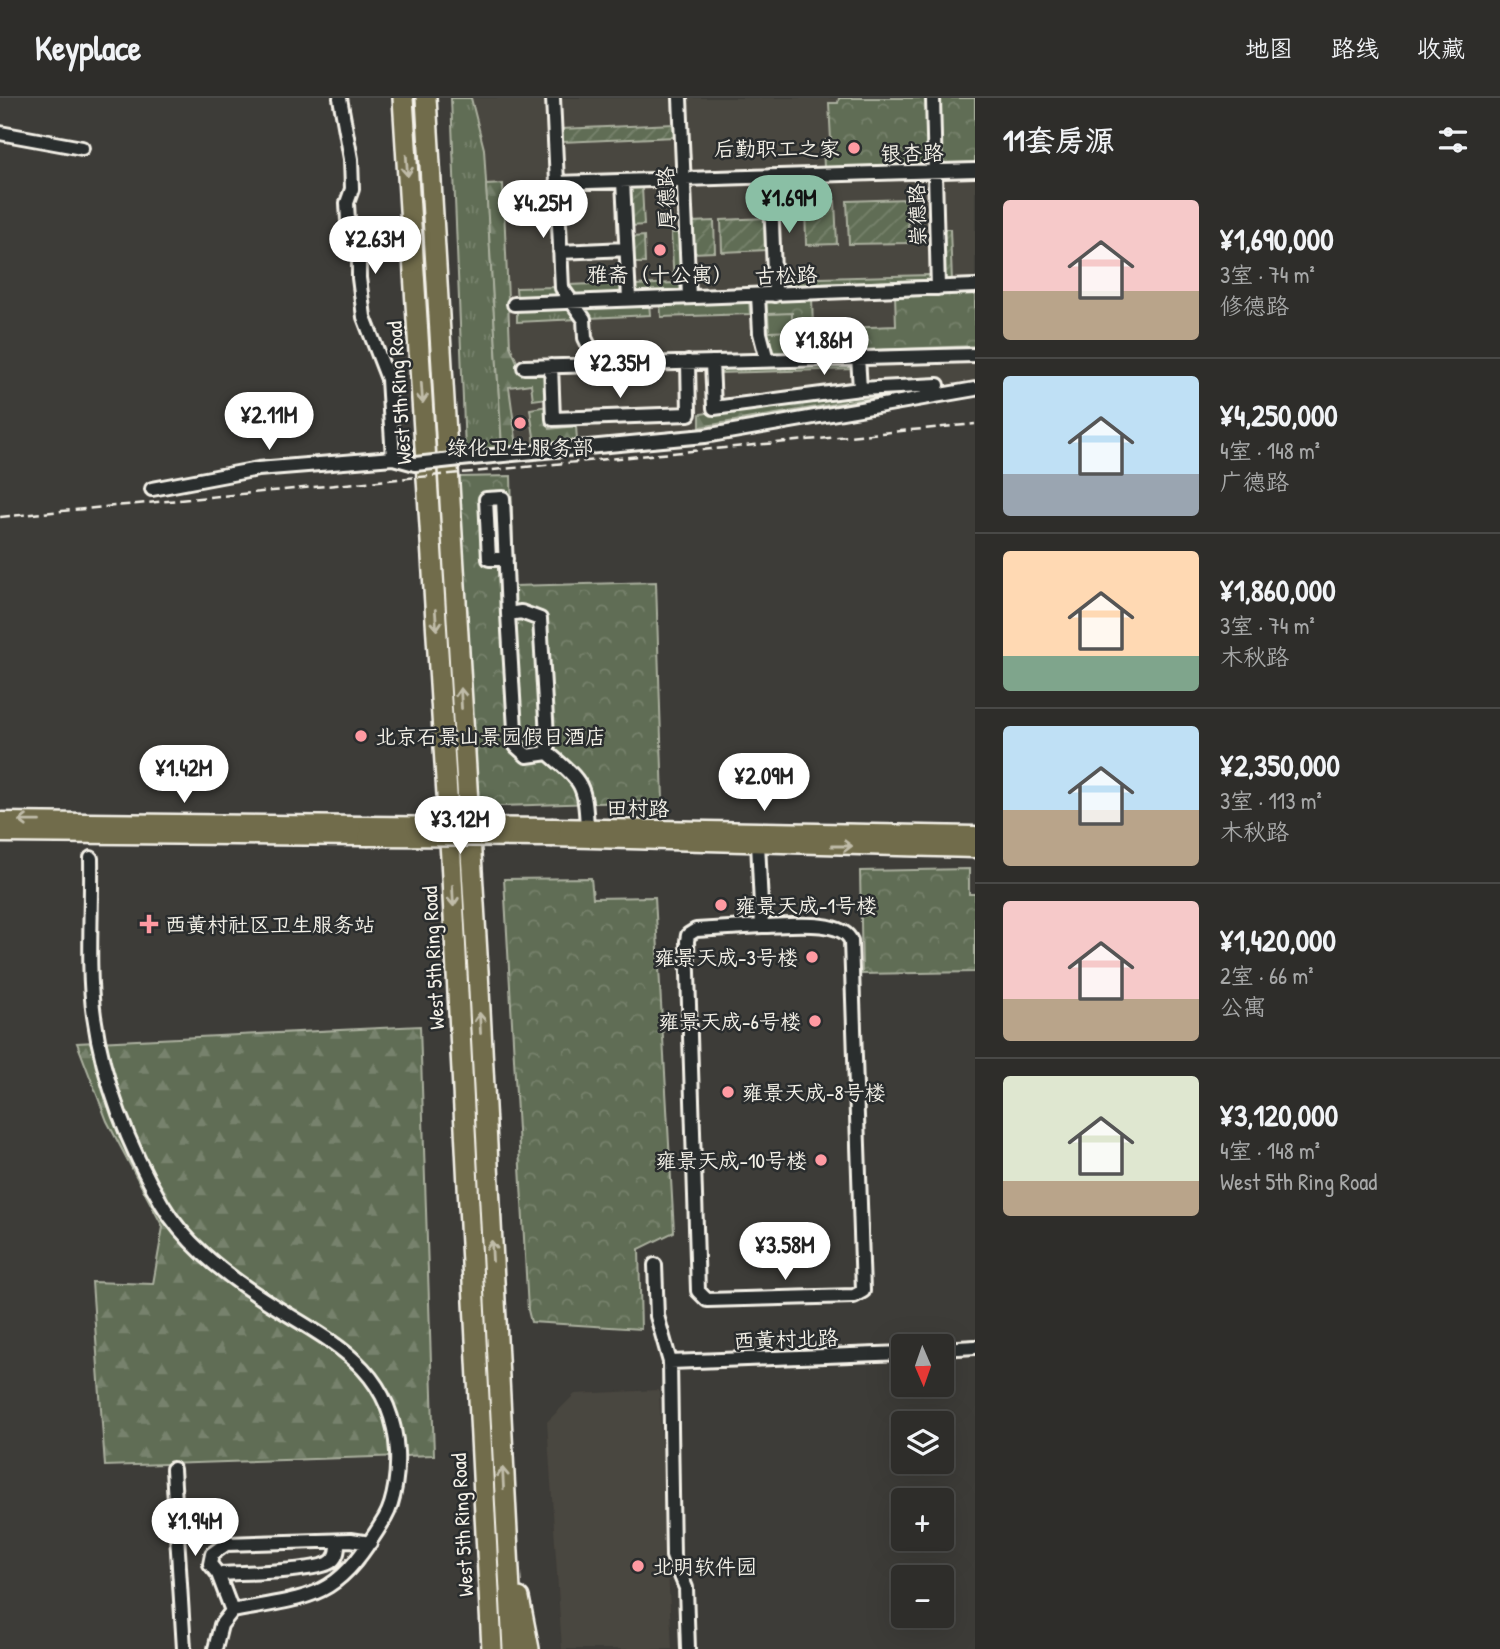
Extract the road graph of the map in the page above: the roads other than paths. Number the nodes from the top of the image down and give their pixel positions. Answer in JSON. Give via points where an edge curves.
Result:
{"nodes":[{"id":1,"x":340,"y":98,"type":"edge"},
{"id":2,"x":403,"y":98,"type":"edge"},
{"id":3,"x":426,"y":98,"type":"edge"},
{"id":4,"x":553,"y":98,"type":"edge"},
{"id":5,"x":680,"y":98,"type":"edge"},
{"id":6,"x":933,"y":98,"type":"edge"},
{"id":7,"x":0,"y":133,"type":"edge"},
{"id":8,"x":82,"y":148,"type":"dead end"},
{"id":9,"x":975,"y":170,"type":"edge"},
{"id":10,"x":935,"y":171,"type":"junction"},
{"id":11,"x":770,"y":176,"type":"junction"},
{"id":12,"x":685,"y":177,"type":"junction"},
{"id":13,"x":623,"y":181,"type":"junction"},
{"id":14,"x":556,"y":183,"type":"junction"},
{"id":15,"x":626,"y":249,"type":"junction"},
{"id":16,"x":560,"y":252,"type":"junction"},
{"id":17,"x":975,"y":286,"type":"edge"},
{"id":18,"x":939,"y":288,"type":"junction"},
{"id":19,"x":758,"y":295,"type":"junction"},
{"id":20,"x":775,"y":295,"type":"junction"},
{"id":21,"x":689,"y":297,"type":"junction"},
{"id":22,"x":629,"y":299,"type":"junction"},
{"id":23,"x":572,"y":301,"type":"junction"},
{"id":24,"x":514,"y":304,"type":"dead end"},
{"id":25,"x":839,"y":340,"type":"dead end"},
{"id":26,"x":975,"y":355,"type":"edge"},
{"id":27,"x":840,"y":357,"type":"junction"},
{"id":28,"x":858,"y":357,"type":"junction"},
{"id":29,"x":767,"y":360,"type":"junction"},
{"id":30,"x":688,"y":362,"type":"junction"},
{"id":31,"x":712,"y":362,"type":"junction"},
{"id":32,"x":598,"y":365,"type":"junction"},
{"id":33,"x":551,"y":366,"type":"junction"},
{"id":34,"x":524,"y":367,"type":"dead end"},
{"id":35,"x":938,"y":385,"type":"dead end"},
{"id":36,"x":860,"y":389,"type":"junction"},
{"id":37,"x":975,"y":389,"type":"edge"},
{"id":38,"x":393,"y":458,"type":"junction"},
{"id":39,"x":152,"y":489,"type":"dead end"},
{"id":40,"x":506,"y":559,"type":"dead end"},
{"id":41,"x":508,"y":614,"type":"junction"},
{"id":42,"x":548,"y":753,"type":"junction"},
{"id":43,"x":0,"y":821,"type":"edge"},
{"id":44,"x":587,"y":828,"type":"junction"},
{"id":45,"x":367,"y":831,"type":"junction"},
{"id":46,"x":553,"y":833,"type":"junction"},
{"id":47,"x":0,"y":834,"type":"edge"},
{"id":48,"x":975,"y":835,"type":"edge"},
{"id":49,"x":758,"y":843,"type":"junction"},
{"id":50,"x":975,"y":849,"type":"edge"},
{"id":51,"x":91,"y":858,"type":"dead end"},
{"id":52,"x":762,"y":926,"type":"junction"},
{"id":53,"x":655,"y":1265,"type":"dead end"},
{"id":54,"x":975,"y":1347,"type":"edge"},
{"id":55,"x":954,"y":1348,"type":"edge"},
{"id":56,"x":891,"y":1353,"type":"edge"},
{"id":57,"x":670,"y":1362,"type":"junction"},
{"id":58,"x":173,"y":1469,"type":"dead end"},
{"id":59,"x":338,"y":1542,"type":"junction"},
{"id":60,"x":370,"y":1543,"type":"junction"},
{"id":61,"x":507,"y":1546,"type":"junction"},
{"id":62,"x":218,"y":1574,"type":"junction"},
{"id":63,"x":232,"y":1611,"type":"junction"},
{"id":64,"x":184,"y":1649,"type":"edge"},
{"id":65,"x":215,"y":1649,"type":"edge"},
{"id":66,"x":489,"y":1649,"type":"edge"},
{"id":67,"x":513,"y":1649,"type":"edge"},
{"id":68,"x":528,"y":1649,"type":"edge"},
{"id":69,"x":688,"y":1649,"type":"edge"}],
"edges":[{"from":1,"to":38,"type":"street","via":[[351,159],[348,221],[359,244],[363,317],[388,379]]},
{"from":2,"to":66,"type":"highway","name":"West 5th Ring Road","one_way":true,"via":[[451,858]]},
{"from":61,"to":3,"type":"highway","name":"West 5th Ring Road","one_way":true},
{"from":4,"to":14,"type":"street"},
{"from":5,"to":12,"type":"street","name":"厚德路"},
{"from":6,"to":10,"type":"street","name":"崇德路"},
{"from":7,"to":8,"type":"street"},
{"from":9,"to":10,"type":"street","name":"银杏路"},
{"from":10,"to":11,"type":"street","name":"银杏路"},
{"from":10,"to":18,"type":"street","name":"崇德路"},
{"from":11,"to":12,"type":"street","name":"银杏路"},
{"from":11,"to":20,"type":"street"},
{"from":12,"to":13,"type":"street","name":"银杏路"},
{"from":12,"to":21,"type":"street","name":"厚德路"},
{"from":13,"to":14,"type":"street","name":"银杏路"},
{"from":13,"to":15,"type":"street"},
{"from":14,"to":16,"type":"street"},
{"from":15,"to":16,"type":"street"},
{"from":15,"to":22,"type":"street"},
{"from":16,"to":23,"type":"street","via":[[562,288]]},
{"from":17,"to":18,"type":"street","name":"古松路"},
{"from":18,"to":20,"type":"street","name":"古松路"},
{"from":19,"to":20,"type":"street","name":"古松路"},
{"from":19,"to":21,"type":"street","name":"古松路"},
{"from":19,"to":29,"type":"street"},
{"from":21,"to":22,"type":"street","name":"古松路"},
{"from":22,"to":23,"type":"street","name":"古松路"},
{"from":23,"to":24,"type":"street","name":"古松路"},
{"from":23,"to":32,"type":"street","via":[[584,318],[585,338]]},
{"from":25,"to":27,"type":"street"},
{"from":26,"to":28,"type":"street"},
{"from":27,"to":28,"type":"street"},
{"from":27,"to":29,"type":"street"},
{"from":28,"to":36,"type":"street"},
{"from":29,"to":31,"type":"street"},
{"from":30,"to":31,"type":"street"},
{"from":30,"to":32,"type":"street"},
{"from":30,"to":33,"type":"street","via":[[690,414],[553,419]]},
{"from":31,"to":36,"type":"street","via":[[714,408]]},
{"from":32,"to":33,"type":"street"},
{"from":33,"to":34,"type":"street"},
{"from":35,"to":36,"type":"street"},
{"from":37,"to":38,"type":"street","bridge":true,"via":[[705,436],[415,464]]},
{"from":38,"to":39,"type":"street","via":[[258,470]]},
{"from":40,"to":41,"type":"street"},
{"from":41,"to":42,"type":"street","via":[[521,612],[540,619]]},
{"from":41,"to":42,"type":"street","via":[[516,746],[527,756]]},
{"from":42,"to":44,"type":"street","via":[[585,791]]},
{"from":45,"to":43,"type":"main road","one_way":true},
{"from":44,"to":46,"type":"main road","name":"田村路"},
{"from":44,"to":48,"type":"main road","name":"田村路"},
{"from":45,"to":46,"type":"main road","bridge":true},
{"from":45,"to":47,"type":"main road"},
{"from":46,"to":49,"type":"main road","name":"田村路"},
{"from":49,"to":50,"type":"main road","name":"田村路","one_way":true},
{"from":49,"to":52,"type":"street"},
{"from":51,"to":60,"type":"street","via":[[94,1015],[103,1061],[130,1141],[162,1205],[186,1238],[256,1295],[344,1348],[379,1389],[391,1419],[398,1464],[389,1510]]},
{"from":52,"to":52,"type":"street","via":[[833,926],[850,941],[863,1291],[854,1296],[707,1300],[698,1291],[688,935],[696,930]]},
{"from":53,"to":57,"type":"street","via":[[657,1316]]},
{"from":54,"to":55,"type":"street"},
{"from":56,"to":57,"type":"street","name":"西黄村北路"},
{"from":57,"to":69,"type":"street","via":[[673,1556],[686,1588]]},
{"from":58,"to":64,"type":"street"},
{"from":59,"to":60,"type":"street"},
{"from":59,"to":62,"type":"street","via":[[329,1564]]},
{"from":59,"to":62,"type":"street","via":[[226,1544],[209,1559]]},
{"from":60,"to":63,"type":"street","via":[[345,1576],[324,1591]]},
{"from":61,"to":67,"type":"highway","name":"West 5th Ring Road"},
{"from":61,"to":68,"type":"highway"},
{"from":62,"to":63,"type":"street"},
{"from":63,"to":65,"type":"street","via":[[221,1625]]}]}
